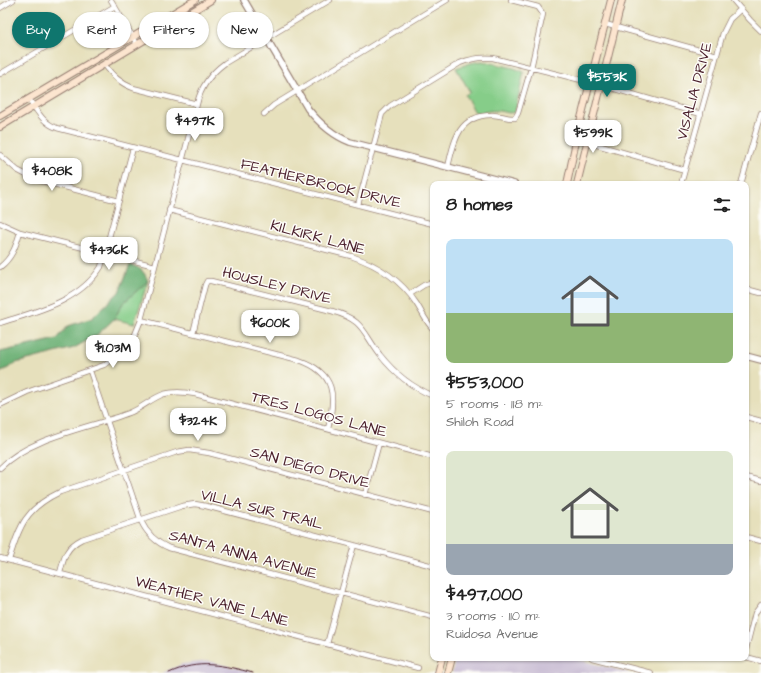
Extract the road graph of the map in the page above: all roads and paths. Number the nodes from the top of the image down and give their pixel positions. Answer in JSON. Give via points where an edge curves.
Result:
{"nodes":[{"id":1,"x":13,"y":0,"type":"edge"},
{"id":2,"x":111,"y":0,"type":"edge"},
{"id":3,"x":195,"y":0,"type":"edge"},
{"id":4,"x":211,"y":0,"type":"edge"},
{"id":5,"x":244,"y":0,"type":"edge"},
{"id":6,"x":330,"y":0,"type":"edge"},
{"id":7,"x":447,"y":0,"type":"edge"},
{"id":8,"x":510,"y":0,"type":"edge"},
{"id":9,"x":611,"y":0,"type":"edge"},
{"id":10,"x":622,"y":0,"type":"edge"},
{"id":11,"x":733,"y":0,"type":"edge"},
{"id":12,"x":114,"y":6,"type":"junction"},
{"id":13,"x":0,"y":8,"type":"edge"},
{"id":14,"x":741,"y":9,"type":"junction"},
{"id":15,"x":251,"y":12,"type":"edge"},
{"id":16,"x":605,"y":24,"type":"junction"},
{"id":17,"x":615,"y":28,"type":"junction"},
{"id":18,"x":761,"y":31,"type":"edge"},
{"id":19,"x":273,"y":34,"type":"edge"},
{"id":20,"x":133,"y":37,"type":"junction"},
{"id":21,"x":137,"y":44,"type":"junction"},
{"id":22,"x":250,"y":48,"type":"edge"},
{"id":23,"x":272,"y":48,"type":"edge"},
{"id":24,"x":717,"y":55,"type":"junction"},
{"id":25,"x":104,"y":64,"type":"junction"},
{"id":26,"x":531,"y":68,"type":"junction"},
{"id":27,"x":0,"y":74,"type":"edge"},
{"id":28,"x":590,"y":82,"type":"junction"},
{"id":29,"x":601,"y":84,"type":"junction"},
{"id":30,"x":297,"y":91,"type":"junction"},
{"id":31,"x":29,"y":99,"type":"junction"},
{"id":32,"x":196,"y":104,"type":"junction"},
{"id":33,"x":34,"y":106,"type":"junction"},
{"id":34,"x":761,"y":113,"type":"edge"},
{"id":35,"x":264,"y":114,"type":"dead end"},
{"id":36,"x":700,"y":114,"type":"junction"},
{"id":37,"x":0,"y":116,"type":"edge"},
{"id":38,"x":0,"y":127,"type":"edge"},
{"id":39,"x":576,"y":139,"type":"junction"},
{"id":40,"x":587,"y":142,"type":"junction"},
{"id":41,"x":133,"y":148,"type":"junction"},
{"id":42,"x":373,"y":148,"type":"junction"},
{"id":43,"x":0,"y":155,"type":"edge"},
{"id":44,"x":182,"y":160,"type":"junction"},
{"id":45,"x":448,"y":167,"type":"junction"},
{"id":46,"x":685,"y":170,"type":"junction"},
{"id":47,"x":502,"y":181,"type":"edge"},
{"id":48,"x":568,"y":181,"type":"edge"},
{"id":49,"x":578,"y":181,"type":"edge"},
{"id":50,"x":682,"y":181,"type":"edge"},
{"id":51,"x":742,"y":181,"type":"edge"},
{"id":52,"x":119,"y":201,"type":"junction"},
{"id":53,"x":358,"y":205,"type":"junction"},
{"id":54,"x":169,"y":210,"type":"junction"},
{"id":55,"x":0,"y":223,"type":"edge"},
{"id":56,"x":430,"y":223,"type":"edge"},
{"id":57,"x":20,"y":232,"type":"junction"},
{"id":58,"x":105,"y":254,"type":"junction"},
{"id":59,"x":155,"y":266,"type":"junction"},
{"id":60,"x":0,"y":267,"type":"edge"},
{"id":61,"x":430,"y":283,"type":"edge"},
{"id":62,"x":749,"y":290,"type":"edge"},
{"id":63,"x":761,"y":293,"type":"edge"},
{"id":64,"x":410,"y":294,"type":"junction"},
{"id":65,"x":141,"y":320,"type":"junction"},
{"id":66,"x":0,"y":323,"type":"edge"},
{"id":67,"x":430,"y":324,"type":"edge"},
{"id":68,"x":193,"y":333,"type":"junction"},
{"id":69,"x":749,"y":357,"type":"edge"},
{"id":70,"x":761,"y":360,"type":"edge"},
{"id":71,"x":90,"y":371,"type":"junction"},
{"id":72,"x":430,"y":395,"type":"edge"},
{"id":73,"x":0,"y":405,"type":"edge"},
{"id":74,"x":749,"y":418,"type":"edge"},
{"id":75,"x":107,"y":421,"type":"junction"},
{"id":76,"x":761,"y":421,"type":"edge"},
{"id":77,"x":328,"y":429,"type":"junction"},
{"id":78,"x":379,"y":443,"type":"junction"},
{"id":79,"x":430,"y":456,"type":"edge"},
{"id":80,"x":0,"y":468,"type":"edge"},
{"id":81,"x":125,"y":470,"type":"junction"},
{"id":82,"x":749,"y":478,"type":"edge"},
{"id":83,"x":761,"y":481,"type":"edge"},
{"id":84,"x":365,"y":494,"type":"junction"},
{"id":85,"x":430,"y":511,"type":"edge"},
{"id":86,"x":141,"y":520,"type":"junction"},
{"id":87,"x":749,"y":538,"type":"edge"},
{"id":88,"x":761,"y":541,"type":"edge"},
{"id":89,"x":354,"y":544,"type":"junction"},
{"id":90,"x":0,"y":558,"type":"edge"},
{"id":91,"x":9,"y":560,"type":"junction"},
{"id":92,"x":430,"y":565,"type":"edge"},
{"id":93,"x":60,"y":573,"type":"junction"},
{"id":94,"x":341,"y":594,"type":"junction"},
{"id":95,"x":761,"y":605,"type":"edge"},
{"id":96,"x":430,"y":617,"type":"edge"},
{"id":97,"x":749,"y":637,"type":"edge"},
{"id":98,"x":327,"y":644,"type":"junction"},
{"id":99,"x":749,"y":658,"type":"edge"},
{"id":100,"x":441,"y":661,"type":"edge"},
{"id":101,"x":451,"y":661,"type":"edge"},
{"id":102,"x":604,"y":661,"type":"edge"},
{"id":103,"x":761,"y":661,"type":"edge"},
{"id":104,"x":418,"y":668,"type":"dead end"},
{"id":105,"x":438,"y":673,"type":"edge"},
{"id":106,"x":448,"y":673,"type":"edge"},
{"id":107,"x":651,"y":673,"type":"edge"}],
"edges":[{"from":1,"to":13,"type":"street"},
{"from":2,"to":12,"type":"street"},
{"from":3,"to":20,"type":"main road"},
{"from":4,"to":21,"type":"main road"},
{"from":5,"to":15,"type":"street"},
{"from":6,"to":19,"type":"street"},
{"from":7,"to":30,"type":"street"},
{"from":8,"to":26,"type":"street","via":[[538,8],[543,14]]},
{"from":9,"to":16,"type":"main road"},
{"from":10,"to":17,"type":"main road"},
{"from":11,"to":14,"type":"street"},
{"from":12,"to":20,"type":"street"},
{"from":12,"to":27,"type":"street"},
{"from":14,"to":18,"type":"street"},
{"from":14,"to":24,"type":"street","name":"VISALIA DRIVE","via":[[726,26]]},
{"from":16,"to":17,"type":"street"},
{"from":16,"to":28,"type":"main road"},
{"from":17,"to":24,"type":"street"},
{"from":17,"to":29,"type":"main road"},
{"from":20,"to":21,"type":"street"},
{"from":20,"to":31,"type":"main road"},
{"from":21,"to":25,"type":"main road"},
{"from":22,"to":32,"type":"street","via":[[215,70],[203,86]]},
{"from":23,"to":30,"type":"street"},
{"from":24,"to":36,"type":"street","name":"VISALIA DRIVE"},
{"from":25,"to":32,"type":"street","via":[[123,84]]},
{"from":25,"to":33,"type":"main road"},
{"from":26,"to":28,"type":"street"},
{"from":26,"to":42,"type":"street","via":[[481,57],[460,63],[386,109],[380,119]]},
{"from":26,"to":45,"type":"street","via":[[515,118],[492,115],[468,122],[455,139]]},
{"from":28,"to":29,"type":"street"},
{"from":28,"to":39,"type":"main road"},
{"from":29,"to":36,"type":"street"},
{"from":29,"to":40,"type":"main road"},
{"from":30,"to":35,"type":"street"},
{"from":30,"to":42,"type":"street","via":[[317,120],[333,134]]},
{"from":31,"to":33,"type":"street","name":"FEATHERBROOK DRIVE"},
{"from":31,"to":37,"type":"main road"},
{"from":32,"to":44,"type":"street"},
{"from":33,"to":38,"type":"main road"},
{"from":33,"to":41,"type":"street","name":"FEATHERBROOK DRIVE","via":[[52,126]]},
{"from":34,"to":51,"type":"street"},
{"from":36,"to":46,"type":"street","name":"VISALIA DRIVE"},
{"from":39,"to":40,"type":"street"},
{"from":39,"to":48,"type":"main road"},
{"from":40,"to":46,"type":"street"},
{"from":40,"to":49,"type":"main road"},
{"from":41,"to":44,"type":"street","name":"FEATHERBROOK DRIVE"},
{"from":41,"to":52,"type":"street"},
{"from":42,"to":45,"type":"street"},
{"from":42,"to":53,"type":"street"},
{"from":43,"to":52,"type":"street","via":[[17,170],[34,179]]},
{"from":44,"to":53,"type":"street","name":"FEATHERBROOK DRIVE"},
{"from":44,"to":54,"type":"street"},
{"from":45,"to":47,"type":"street"},
{"from":46,"to":50,"type":"street","name":"VISALIA DRIVE"},
{"from":52,"to":58,"type":"street"},
{"from":53,"to":56,"type":"street","name":"FEATHERBROOK DRIVE"},
{"from":54,"to":59,"type":"street"},
{"from":54,"to":64,"type":"street","name":"KILKIRK LANE","via":[[363,260],[384,271]]},
{"from":55,"to":57,"type":"street"},
{"from":57,"to":58,"type":"street"},
{"from":57,"to":60,"type":"street","via":[[10,257]]},
{"from":58,"to":59,"type":"street"},
{"from":58,"to":66,"type":"street","via":[[95,277],[68,299]]},
{"from":59,"to":65,"type":"street"},
{"from":61,"to":64,"type":"street"},
{"from":62,"to":63,"type":"street"},
{"from":64,"to":67,"type":"street","name":"KILKIRK LANE"},
{"from":65,"to":68,"type":"street"},
{"from":65,"to":71,"type":"street","via":[[126,348],[104,365]]},
{"from":68,"to":72,"type":"street","name":"HOUSLEY DRIVE","via":[[207,281],[332,311],[358,324],[398,375],[418,390]]},
{"from":68,"to":77,"type":"street","via":[[299,360],[315,367],[326,378],[332,393],[332,412]]},
{"from":69,"to":70,"type":"street"},
{"from":71,"to":73,"type":"street","via":[[27,392]]},
{"from":71,"to":75,"type":"street","name":"SANTA ANNA AVENUE"},
{"from":74,"to":76,"type":"street"},
{"from":75,"to":77,"type":"street","name":"TRES LOGOS LANE","via":[[136,410],[161,395],[183,392]]},
{"from":75,"to":80,"type":"street","name":"TRES LOGOS LANE","via":[[43,442],[13,457]]},
{"from":75,"to":81,"type":"street","name":"SANTA ANNA AVENUE"},
{"from":77,"to":78,"type":"street","name":"TRES LOGOS LANE"},
{"from":78,"to":79,"type":"street","name":"TRES LOGOS LANE"},
{"from":78,"to":84,"type":"street"},
{"from":81,"to":84,"type":"street","name":"SAN DIEGO DRIVE","via":[[189,450]]},
{"from":81,"to":86,"type":"street","name":"SANTA ANNA AVENUE"},
{"from":81,"to":91,"type":"street","name":"SAN DIEGO DRIVE","via":[[60,492],[40,504],[24,521]]},
{"from":82,"to":83,"type":"street"},
{"from":84,"to":85,"type":"street","name":"SAN DIEGO DRIVE"},
{"from":86,"to":89,"type":"street","name":"VILLA SUR TRAIL","via":[[195,504]]},
{"from":86,"to":93,"type":"street","name":"VILLA SUR TRAIL","via":[[74,543],[64,557]]},
{"from":86,"to":94,"type":"street","name":"SANTA ANNA AVENUE","via":[[151,537],[169,548]]},
{"from":87,"to":88,"type":"street"},
{"from":89,"to":92,"type":"street","name":"VILLA SUR TRAIL"},
{"from":89,"to":94,"type":"street"},
{"from":90,"to":91,"type":"street","name":"WEATHER VANE LANE"},
{"from":91,"to":93,"type":"street","name":"WEATHER VANE LANE"},
{"from":93,"to":98,"type":"street","name":"WEATHER VANE LANE"},
{"from":94,"to":96,"type":"street","name":"SANTA ANNA AVENUE"},
{"from":94,"to":98,"type":"street"},
{"from":95,"to":97,"type":"street","via":[[755,613]]},
{"from":98,"to":104,"type":"street","name":"WEATHER VANE LANE"},
{"from":99,"to":103,"type":"street"},
{"from":100,"to":105,"type":"main road"},
{"from":101,"to":106,"type":"main road"},
{"from":102,"to":107,"type":"street"}]}
